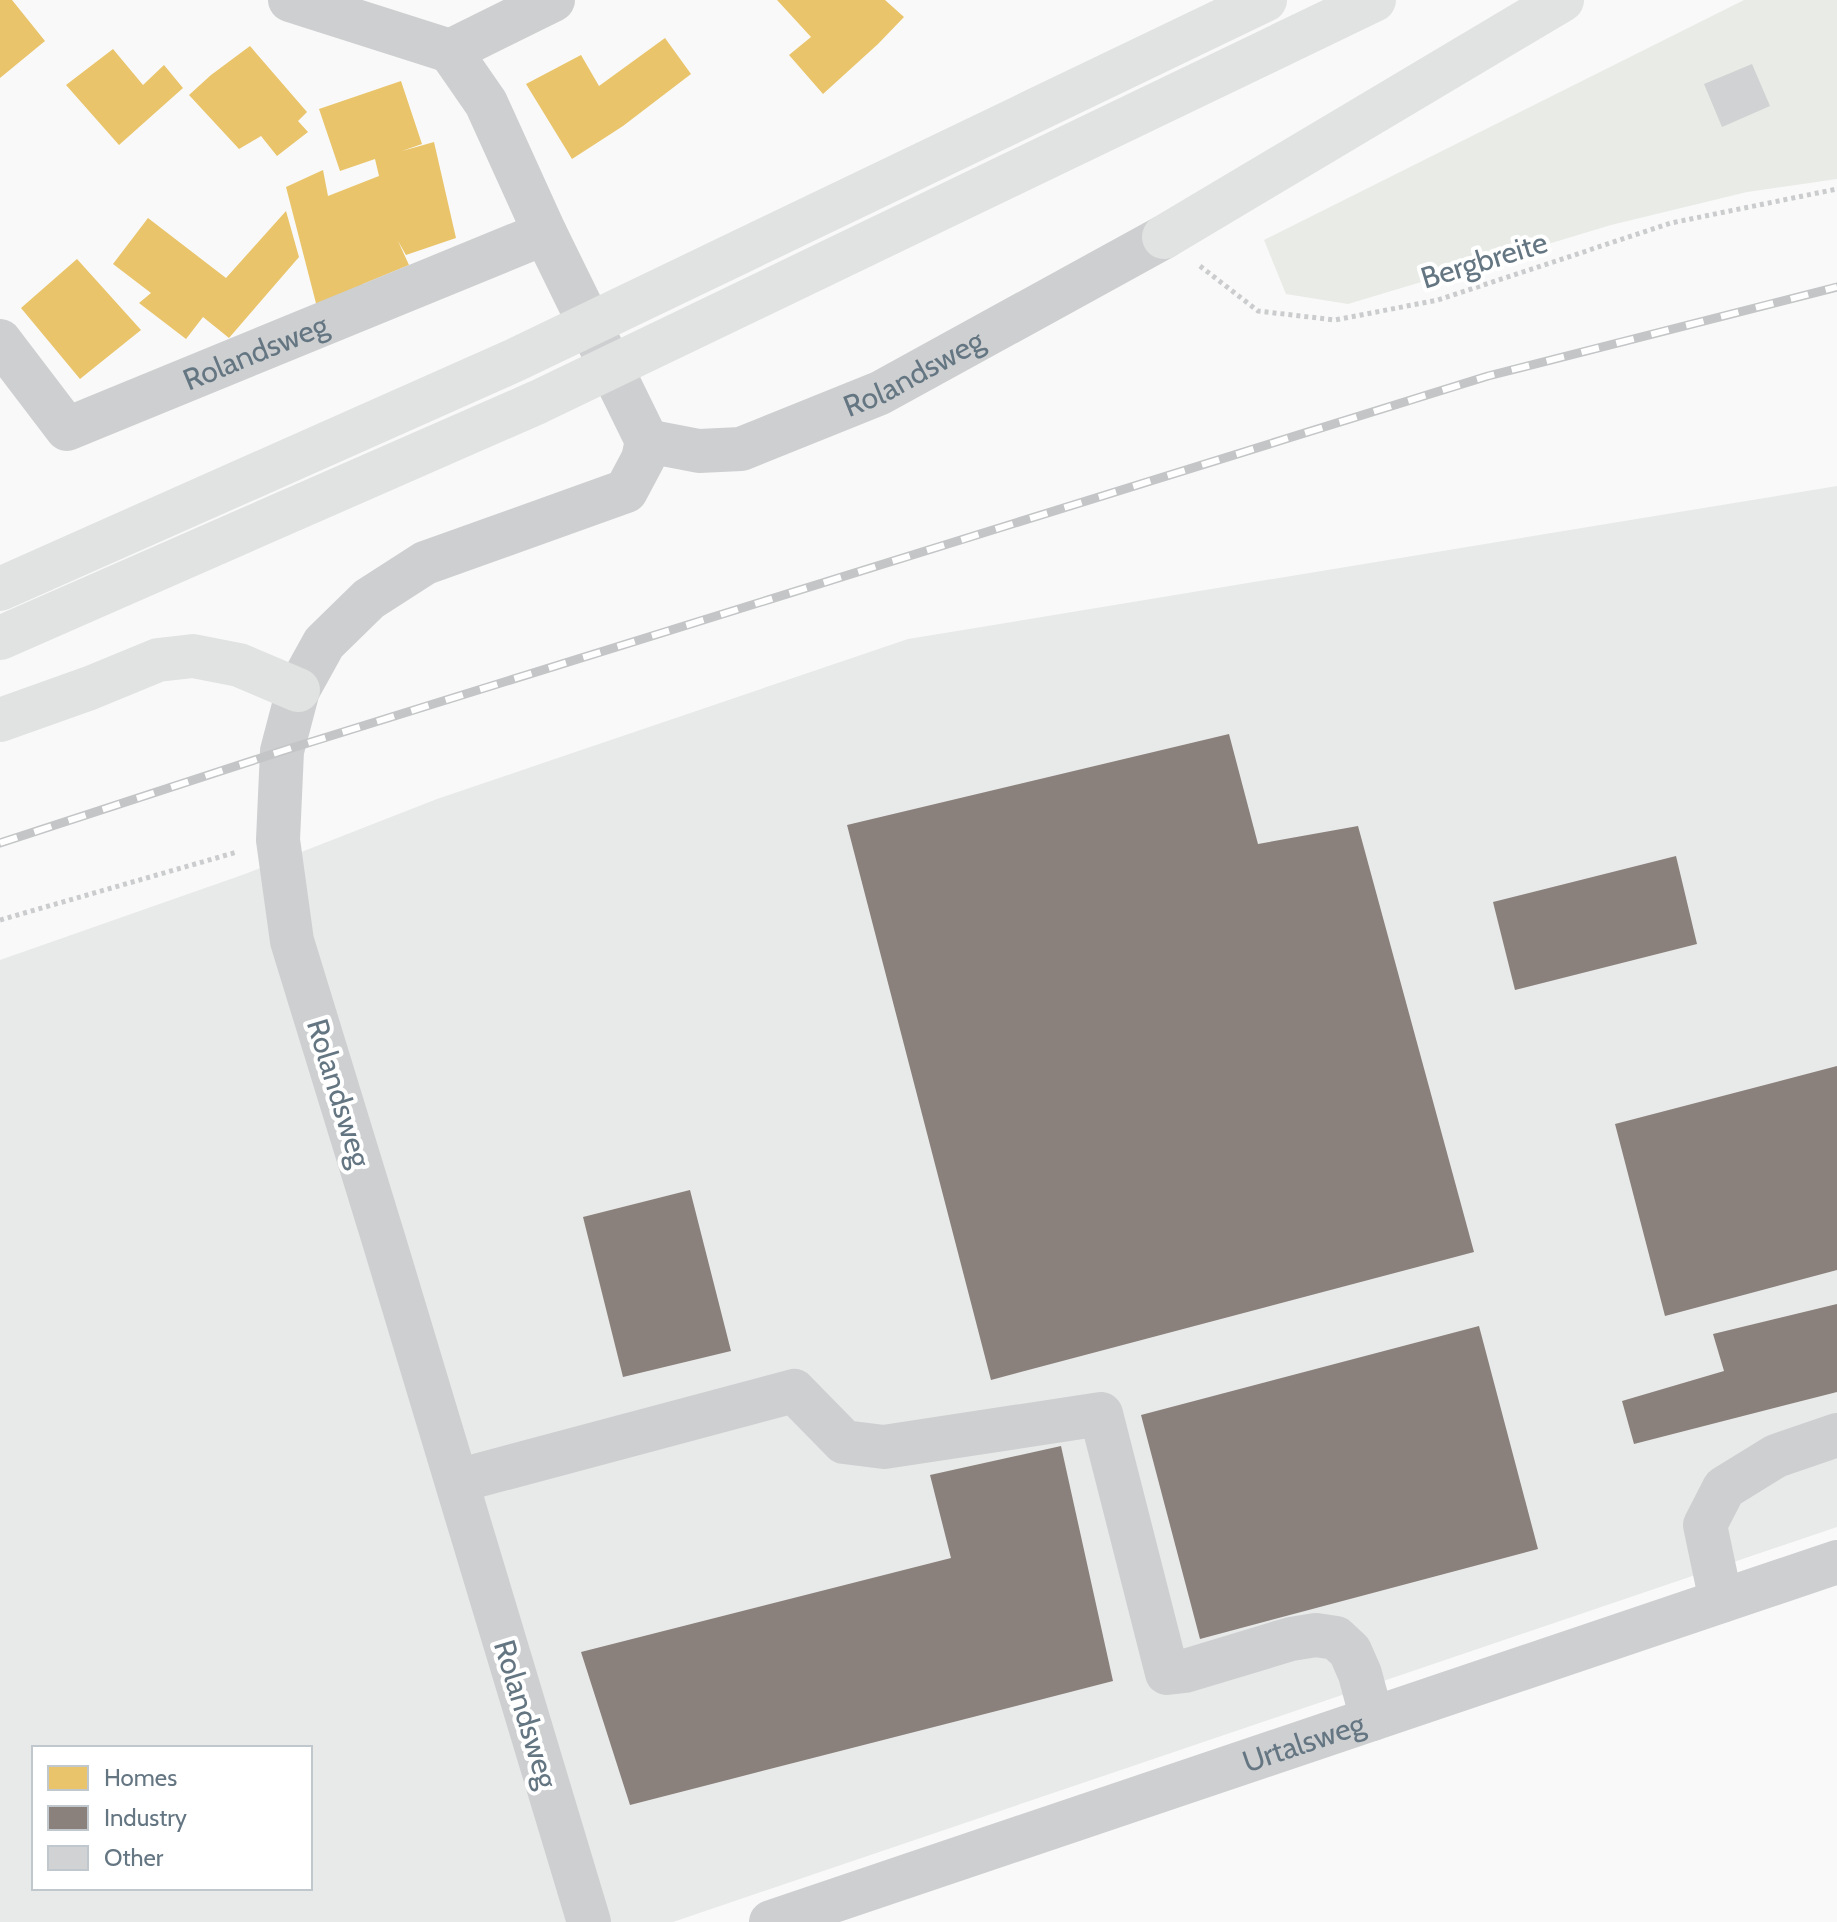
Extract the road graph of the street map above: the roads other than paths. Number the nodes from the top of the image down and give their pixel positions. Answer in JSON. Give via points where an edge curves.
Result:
{"nodes":[{"id":1,"x":290,"y":0,"type":"edge"},
{"id":2,"x":553,"y":0,"type":"edge"},
{"id":3,"x":1265,"y":0,"type":"edge"},
{"id":4,"x":1374,"y":0,"type":"edge"},
{"id":5,"x":1562,"y":0,"type":"edge"},
{"id":6,"x":450,"y":51,"type":"junction"},
{"id":7,"x":545,"y":233,"type":"junction"},
{"id":8,"x":1164,"y":237,"type":"joint"},
{"id":9,"x":0,"y":341,"type":"edge"},
{"id":10,"x":647,"y":441,"type":"junction"},
{"id":11,"x":0,"y":589,"type":"edge"},
{"id":12,"x":0,"y":638,"type":"edge"},
{"id":13,"x":298,"y":690,"type":"junction"},
{"id":14,"x":0,"y":720,"type":"edge"},
{"id":15,"x":1837,"y":1435,"type":"edge"},
{"id":16,"x":457,"y":1481,"type":"junction"},
{"id":17,"x":1837,"y":1562,"type":"edge"},
{"id":18,"x":1721,"y":1601,"type":"junction"},
{"id":19,"x":1372,"y":1719,"type":"junction"},
{"id":20,"x":589,"y":1922,"type":"edge"},
{"id":21,"x":771,"y":1922,"type":"edge"}],
"edges":[{"from":1,"to":6,"type":"street"},
{"from":2,"to":6,"type":"street"},
{"from":3,"to":11,"type":"highway","via":[[515,360]]},
{"from":4,"to":12,"type":"highway","via":[[538,402]]},
{"from":5,"to":8,"type":"highway"},
{"from":6,"to":7,"type":"street","via":[[486,103]]},
{"from":7,"to":9,"type":"street","name":"Rolandsweg","via":[[67,429]]},
{"from":7,"to":10,"type":"street"},
{"from":8,"to":10,"type":"street","name":"Rolandsweg","via":[[880,393],[741,449],[699,451]]},
{"from":10,"to":13,"type":"street","name":"Rolandsweg","via":[[626,491],[425,563],[369,599],[324,643]]},
{"from":13,"to":14,"type":"highway","via":[[239,665],[193,656],[158,660]]},
{"from":13,"to":16,"type":"street","name":"Rolandsweg","via":[[282,751],[278,840],[292,941]]},
{"from":15,"to":18,"type":"street","via":[[1776,1456],[1724,1488],[1705,1525]]},
{"from":16,"to":19,"type":"street","via":[[794,1391],[844,1442],[884,1447],[1101,1414],[1167,1673],[1291,1639],[1336,1638],[1350,1651]]},
{"from":16,"to":20,"type":"street","name":"Rolandsweg"},
{"from":17,"to":18,"type":"street","name":"Urtalsweg"},
{"from":18,"to":19,"type":"street","name":"Urtalsweg"},
{"from":19,"to":21,"type":"street","name":"Urtalsweg"}]}
